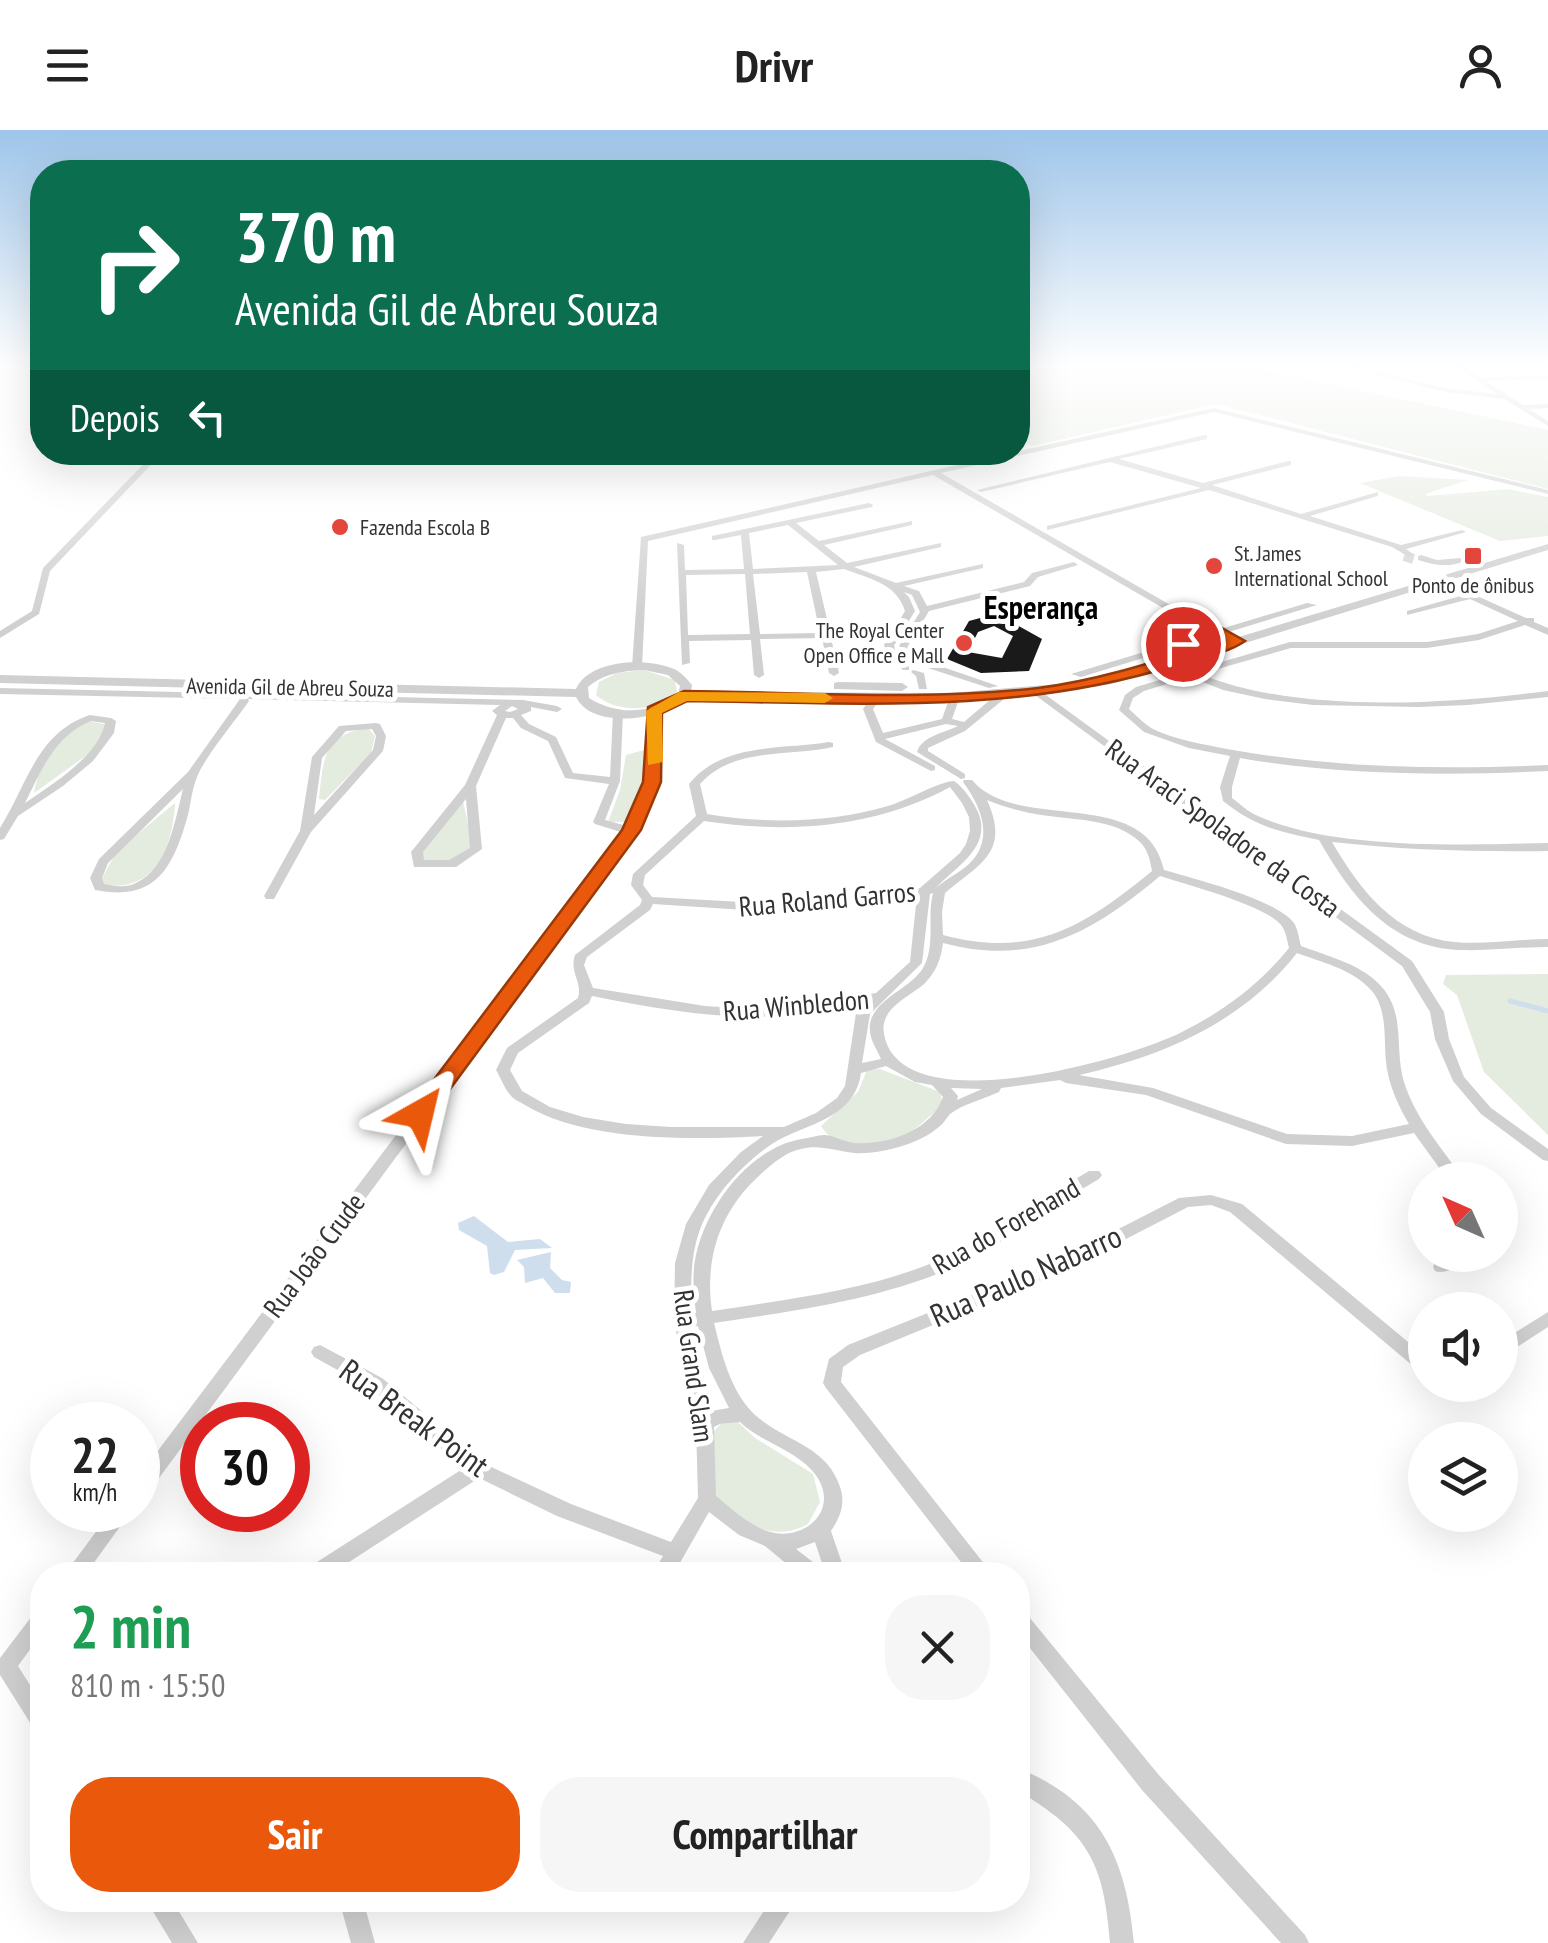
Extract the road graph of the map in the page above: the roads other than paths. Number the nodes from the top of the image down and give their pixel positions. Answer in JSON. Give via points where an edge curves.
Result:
{"nodes":[{"id":1,"x":1146,"y":451,"type":"edge"},
{"id":2,"x":1379,"y":451,"type":"edge"},
{"id":3,"x":1140,"y":452,"type":"junction"},
{"id":4,"x":1108,"y":459,"type":"junction"},
{"id":5,"x":1288,"y":463,"type":"dead end"},
{"id":6,"x":147,"y":465,"type":"edge"},
{"id":7,"x":968,"y":465,"type":"edge"},
{"id":8,"x":964,"y":466,"type":"joint"},
{"id":9,"x":934,"y":472,"type":"junction"},
{"id":10,"x":1195,"y":480,"type":"junction"},
{"id":11,"x":1209,"y":485,"type":"junction"},
{"id":12,"x":981,"y":490,"type":"dead end"},
{"id":13,"x":1548,"y":492,"type":"edge"},
{"id":14,"x":1376,"y":494,"type":"dead end"},
{"id":15,"x":869,"y":504,"type":"dead end"},
{"id":16,"x":1297,"y":518,"type":"junction"},
{"id":17,"x":787,"y":523,"type":"junction"},
{"id":18,"x":909,"y":523,"type":"dead end"},
{"id":19,"x":1050,"y":528,"type":"dead end"},
{"id":20,"x":745,"y":532,"type":"junction"},
{"id":21,"x":1462,"y":532,"type":"dead end"},
{"id":22,"x":715,"y":538,"type":"dead end"},
{"id":23,"x":816,"y":544,"type":"junction"},
{"id":24,"x":680,"y":545,"type":"dead end"},
{"id":25,"x":938,"y":545,"type":"dead end"},
{"id":26,"x":1548,"y":545,"type":"edge"},
{"id":27,"x":1501,"y":555,"type":"junction"},
{"id":28,"x":1412,"y":558,"type":"junction"},
{"id":29,"x":1074,"y":565,"type":"dead end"},
{"id":30,"x":980,"y":566,"type":"dead end"},
{"id":31,"x":846,"y":567,"type":"junction"},
{"id":32,"x":834,"y":569,"type":"junction"},
{"id":33,"x":811,"y":570,"type":"junction"},
{"id":34,"x":748,"y":571,"type":"junction"},
{"id":35,"x":682,"y":573,"type":"junction"},
{"id":36,"x":1443,"y":579,"type":"junction"},
{"id":37,"x":900,"y":584,"type":"junction"},
{"id":38,"x":924,"y":609,"type":"junction"},
{"id":39,"x":1410,"y":613,"type":"dead end"},
{"id":40,"x":1528,"y":621,"type":"junction"},
{"id":41,"x":1548,"y":630,"type":"edge"},
{"id":42,"x":894,"y":634,"type":"junction"},
{"id":43,"x":908,"y":634,"type":"junction"},
{"id":44,"x":0,"y":635,"type":"edge"},
{"id":45,"x":826,"y":635,"type":"junction"},
{"id":46,"x":754,"y":636,"type":"junction"},
{"id":47,"x":684,"y":638,"type":"junction"},
{"id":48,"x":1225,"y":638,"type":"junction"},
{"id":49,"x":685,"y":664,"type":"dead end"},
{"id":50,"x":637,"y":666,"type":"junction"},
{"id":51,"x":918,"y":667,"type":"junction"},
{"id":52,"x":834,"y":673,"type":"dead end"},
{"id":53,"x":1191,"y":674,"type":"junction"},
{"id":54,"x":759,"y":675,"type":"dead end"},
{"id":55,"x":0,"y":679,"type":"edge"},
{"id":56,"x":923,"y":688,"type":"junction"},
{"id":57,"x":685,"y":690,"type":"junction"},
{"id":58,"x":997,"y":692,"type":"junction"},
{"id":59,"x":1039,"y":692,"type":"junction"},
{"id":60,"x":0,"y":693,"type":"edge"},
{"id":61,"x":580,"y":693,"type":"junction"},
{"id":62,"x":1548,"y":694,"type":"edge"},
{"id":63,"x":116,"y":698,"type":"junction"},
{"id":64,"x":874,"y":699,"type":"junction"},
{"id":65,"x":954,"y":699,"type":"junction"},
{"id":66,"x":244,"y":701,"type":"junction"},
{"id":67,"x":378,"y":704,"type":"junction"},
{"id":68,"x":512,"y":709,"type":"junction"},
{"id":69,"x":557,"y":709,"type":"dead end"},
{"id":70,"x":654,"y":711,"type":"junction"},
{"id":71,"x":618,"y":713,"type":"junction"},
{"id":72,"x":536,"y":716,"type":"dead end"},
{"id":73,"x":98,"y":718,"type":"junction"},
{"id":74,"x":946,"y":721,"type":"junction"},
{"id":75,"x":363,"y":724,"type":"junction"},
{"id":76,"x":966,"y":725,"type":"junction"},
{"id":77,"x":879,"y":738,"type":"junction"},
{"id":78,"x":829,"y":745,"type":"dead end"},
{"id":79,"x":922,"y":750,"type":"joint"},
{"id":80,"x":1236,"y":753,"type":"junction"},
{"id":81,"x":1548,"y":768,"type":"edge"},
{"id":82,"x":192,"y":774,"type":"junction"},
{"id":83,"x":616,"y":781,"type":"junction"},
{"id":84,"x":959,"y":783,"type":"junction"},
{"id":85,"x":27,"y":794,"type":"junction"},
{"id":86,"x":42,"y":795,"type":"junction"},
{"id":87,"x":466,"y":795,"type":"junction"},
{"id":88,"x":311,"y":801,"type":"junction"},
{"id":89,"x":163,"y":802,"type":"junction"},
{"id":90,"x":185,"y":802,"type":"junction"},
{"id":91,"x":332,"y":802,"type":"junction"},
{"id":92,"x":18,"y":813,"type":"junction"},
{"id":93,"x":702,"y":817,"type":"junction"},
{"id":94,"x":631,"y":830,"type":"junction"},
{"id":95,"x":306,"y":831,"type":"junction"},
{"id":96,"x":0,"y":836,"type":"edge"},
{"id":97,"x":1323,"y":837,"type":"junction"},
{"id":98,"x":1548,"y":847,"type":"edge"},
{"id":99,"x":1158,"y":872,"type":"junction"},
{"id":100,"x":941,"y":889,"type":"junction"},
{"id":101,"x":924,"y":890,"type":"junction"},
{"id":102,"x":270,"y":896,"type":"dead end"},
{"id":103,"x":648,"y":900,"type":"junction"},
{"id":104,"x":939,"y":938,"type":"junction"},
{"id":105,"x":1548,"y":943,"type":"edge"},
{"id":106,"x":1295,"y":948,"type":"junction"},
{"id":107,"x":587,"y":991,"type":"junction"},
{"id":108,"x":876,"y":997,"type":"junction"},
{"id":109,"x":894,"y":998,"type":"junction"},
{"id":110,"x":889,"y":1061,"type":"junction"},
{"id":111,"x":1120,"y":1061,"type":"junction"},
{"id":112,"x":854,"y":1070,"type":"junction"},
{"id":113,"x":1056,"y":1077,"type":"junction"},
{"id":114,"x":934,"y":1082,"type":"junction"},
{"id":115,"x":1009,"y":1082,"type":"junction"},
{"id":116,"x":1148,"y":1091,"type":"junction"},
{"id":117,"x":946,"y":1110,"type":"junction"},
{"id":118,"x":813,"y":1119,"type":"junction"},
{"id":119,"x":1414,"y":1128,"type":"junction"},
{"id":120,"x":784,"y":1130,"type":"junction"},
{"id":121,"x":700,"y":1135,"type":"junction"},
{"id":122,"x":830,"y":1144,"type":"junction"},
{"id":123,"x":754,"y":1151,"type":"junction"},
{"id":124,"x":1548,"y":1156,"type":"edge"},
{"id":125,"x":1441,"y":1162,"type":"edge"},
{"id":126,"x":1094,"y":1175,"type":"dead end"},
{"id":127,"x":706,"y":1318,"type":"junction"},
{"id":128,"x":1548,"y":1318,"type":"edge"},
{"id":129,"x":682,"y":1322,"type":"junction"},
{"id":130,"x":1518,"y":1339,"type":"edge"},
{"id":131,"x":320,"y":1352,"type":"dead end"},
{"id":132,"x":1408,"y":1352,"type":"edge"},
{"id":133,"x":743,"y":1414,"type":"junction"},
{"id":134,"x":706,"y":1424,"type":"junction"},
{"id":135,"x":160,"y":1462,"type":"edge"},
{"id":136,"x":478,"y":1469,"type":"junction"},
{"id":137,"x":708,"y":1499,"type":"junction"},
{"id":138,"x":820,"y":1528,"type":"junction"},
{"id":139,"x":106,"y":1532,"type":"edge"},
{"id":140,"x":772,"y":1541,"type":"junction"},
{"id":141,"x":674,"y":1552,"type":"junction"},
{"id":142,"x":84,"y":1562,"type":"edge"},
{"id":143,"x":333,"y":1562,"type":"edge"},
{"id":144,"x":669,"y":1562,"type":"edge"},
{"id":145,"x":799,"y":1562,"type":"edge"},
{"id":146,"x":832,"y":1562,"type":"edge"},
{"id":147,"x":972,"y":1562,"type":"edge"},
{"id":148,"x":1030,"y":1633,"type":"edge"},
{"id":149,"x":30,"y":1634,"type":"edge"},
{"id":150,"x":30,"y":1703,"type":"edge"},
{"id":151,"x":1030,"y":1785,"type":"edge"},
{"id":152,"x":166,"y":1912,"type":"edge"},
{"id":153,"x":354,"y":1912,"type":"edge"},
{"id":154,"x":777,"y":1912,"type":"edge"},
{"id":155,"x":186,"y":1943,"type":"edge"},
{"id":156,"x":363,"y":1943,"type":"edge"},
{"id":157,"x":755,"y":1943,"type":"edge"},
{"id":158,"x":1122,"y":1943,"type":"edge"},
{"id":159,"x":1297,"y":1943,"type":"edge"}],
"edges":[{"from":1,"to":3,"type":"street"},
{"from":2,"to":13,"type":"street"},
{"from":3,"to":4,"type":"street"},
{"from":3,"to":10,"type":"street"},
{"from":4,"to":10,"type":"street"},
{"from":4,"to":12,"type":"street"},
{"from":5,"to":11,"type":"street"},
{"from":6,"to":44,"type":"street","via":[[46,570],[36,612]]},
{"from":7,"to":8,"type":"street"},
{"from":8,"to":9,"type":"street"},
{"from":9,"to":48,"type":"street"},
{"from":9,"to":50,"type":"street","via":[[644,538]]},
{"from":10,"to":11,"type":"street"},
{"from":11,"to":16,"type":"street"},
{"from":11,"to":19,"type":"street"},
{"from":14,"to":16,"type":"street"},
{"from":15,"to":17,"type":"street"},
{"from":16,"to":28,"type":"street"},
{"from":17,"to":20,"type":"street"},
{"from":17,"to":23,"type":"street"},
{"from":18,"to":23,"type":"street"},
{"from":20,"to":22,"type":"street"},
{"from":20,"to":34,"type":"street"},
{"from":21,"to":28,"type":"street"},
{"from":23,"to":31,"type":"street"},
{"from":23,"to":32,"type":"street"},
{"from":24,"to":35,"type":"street"},
{"from":25,"to":31,"type":"street"},
{"from":26,"to":27,"type":"street"},
{"from":27,"to":28,"type":"street"},
{"from":27,"to":36,"type":"street"},
{"from":28,"to":48,"type":"street"},
{"from":29,"to":38,"type":"street","via":[[1034,575],[1027,584]]},
{"from":30,"to":37,"type":"street"},
{"from":31,"to":32,"type":"street"},
{"from":31,"to":37,"type":"street"},
{"from":32,"to":33,"type":"street"},
{"from":32,"to":42,"type":"street","via":[[889,585],[906,597],[910,616]]},
{"from":33,"to":34,"type":"street"},
{"from":33,"to":45,"type":"street"},
{"from":34,"to":35,"type":"street"},
{"from":34,"to":46,"type":"street"},
{"from":35,"to":47,"type":"street"},
{"from":36,"to":40,"type":"street"},
{"from":36,"to":48,"type":"street"},
{"from":37,"to":38,"type":"street","via":[[916,593]]},
{"from":38,"to":43,"type":"street"},
{"from":39,"to":40,"type":"street","via":[[1471,596]]},
{"from":40,"to":41,"type":"street"},
{"from":40,"to":53,"type":"street","via":[[1427,645],[1290,645]]},
{"from":42,"to":43,"type":"street"},
{"from":42,"to":45,"type":"street"},
{"from":42,"to":51,"type":"street","via":[[891,656]]},
{"from":43,"to":51,"type":"street","via":[[905,650]]},
{"from":45,"to":46,"type":"street"},
{"from":45,"to":52,"type":"street"},
{"from":46,"to":47,"type":"street"},
{"from":46,"to":54,"type":"street"},
{"from":47,"to":49,"type":"street"},
{"from":48,"to":58,"type":"street"},
{"from":48,"to":59,"type":"street","via":[[1111,680]]},
{"from":50,"to":57,"type":"street","via":[[672,672]]},
{"from":50,"to":61,"type":"street","via":[[599,673]]},
{"from":51,"to":56,"type":"street"},
{"from":51,"to":58,"type":"street"},
{"from":53,"to":62,"type":"street","via":[[1221,687],[1348,703],[1447,705]]},
{"from":53,"to":80,"type":"street","via":[[1140,689],[1125,706],[1129,720],[1152,734]]},
{"from":55,"to":61,"type":"street","name":"Avenida Gil de Abreu Souza"},
{"from":56,"to":57,"type":"street"},
{"from":56,"to":58,"type":"street"},
{"from":57,"to":64,"type":"street"},
{"from":57,"to":70,"type":"street"},
{"from":58,"to":59,"type":"street"},
{"from":58,"to":65,"type":"street"},
{"from":58,"to":76,"type":"street"},
{"from":59,"to":124,"type":"street","name":"Rua Araci Spoladore da Costa","via":[[1407,964],[1437,1012],[1458,1078],[1486,1111]]},
{"from":60,"to":63,"type":"street"},
{"from":60,"to":68,"type":"street"},
{"from":61,"to":71,"type":"street","via":[[591,706]]},
{"from":63,"to":66,"type":"street"},
{"from":63,"to":73,"type":"street"},
{"from":64,"to":65,"type":"street"},
{"from":64,"to":77,"type":"street","via":[[868,709]]},
{"from":65,"to":74,"type":"street"},
{"from":66,"to":67,"type":"street"},
{"from":66,"to":82,"type":"street"},
{"from":67,"to":68,"type":"street"},
{"from":67,"to":75,"type":"street"},
{"from":68,"to":69,"type":"street"},
{"from":68,"to":72,"type":"street"},
{"from":68,"to":83,"type":"street","via":[[525,726],[552,738],[570,776]]},
{"from":68,"to":87,"type":"street"},
{"from":70,"to":71,"type":"street"},
{"from":70,"to":94,"type":"street","name":"Rua João Crude","via":[[652,782]]},
{"from":71,"to":83,"type":"street"},
{"from":73,"to":85,"type":"street","via":[[56,738]]},
{"from":73,"to":86,"type":"street","via":[[113,724],[109,737]]},
{"from":74,"to":76,"type":"street"},
{"from":74,"to":77,"type":"street"},
{"from":75,"to":88,"type":"street","via":[[338,732],[317,757]]},
{"from":75,"to":91,"type":"street","via":[[381,732],[378,750]]},
{"from":76,"to":79,"type":"street","via":[[934,737]]},
{"from":77,"to":84,"type":"street"},
{"from":78,"to":93,"type":"street","via":[[711,767],[693,786]]},
{"from":79,"to":84,"type":"street"},
{"from":80,"to":81,"type":"street","via":[[1393,770]]},
{"from":80,"to":97,"type":"street","via":[[1226,787],[1232,805],[1266,825]]},
{"from":82,"to":89,"type":"street"},
{"from":82,"to":90,"type":"street"},
{"from":83,"to":94,"type":"street","via":[[599,824]]},
{"from":84,"to":93,"type":"street","via":[[817,821],[760,826]]},
{"from":84,"to":99,"type":"street","via":[[1019,807],[1127,830],[1152,850]]},
{"from":84,"to":100,"type":"street","via":[[989,818],[987,846],[972,868]]},
{"from":84,"to":101,"type":"street","via":[[976,837],[962,862]]},
{"from":85,"to":86,"type":"street"},
{"from":85,"to":92,"type":"street"},
{"from":86,"to":92,"type":"street"},
{"from":87,"to":87,"type":"street","via":[[422,842],[418,864],[452,864],[476,849]]},
{"from":88,"to":91,"type":"street"},
{"from":88,"to":95,"type":"street"},
{"from":89,"to":90,"type":"street"},
{"from":89,"to":90,"type":"street","via":[[103,862],[99,886],[121,890],[155,875],[172,852]]},
{"from":91,"to":95,"type":"street"},
{"from":92,"to":96,"type":"street"},
{"from":93,"to":103,"type":"street","via":[[640,874],[637,885]]},
{"from":94,"to":135,"type":"street","name":"Rua João Crude"},
{"from":95,"to":102,"type":"street"},
{"from":97,"to":98,"type":"street"},
{"from":97,"to":105,"type":"street","via":[[1356,894],[1416,936],[1450,946]]},
{"from":99,"to":104,"type":"street","via":[[1103,917],[1040,946],[988,951]]},
{"from":99,"to":106,"type":"street","via":[[1265,908],[1290,926]]},
{"from":100,"to":101,"type":"street","name":"Rua Roland Garros"},
{"from":100,"to":104,"type":"street"},
{"from":101,"to":103,"type":"street","name":"Rua Roland Garros","via":[[775,908]]},
{"from":101,"to":108,"type":"street","name":"Rua Grand Slam","via":[[916,963]]},
{"from":103,"to":107,"type":"street","via":[[581,954]]},
{"from":104,"to":109,"type":"street","via":[[930,970]]},
{"from":106,"to":111,"type":"street","via":[[1272,977],[1210,1022]]},
{"from":106,"to":119,"type":"street","via":[[1356,972],[1380,990],[1389,1013],[1394,1076]]},
{"from":107,"to":108,"type":"street","name":"Rua Winbledon","via":[[730,1013]]},
{"from":107,"to":121,"type":"street","via":[[584,1000],[512,1051],[503,1070],[512,1089],[603,1126]]},
{"from":108,"to":109,"type":"street","name":"Rua Winbledon"},
{"from":108,"to":112,"type":"street","name":"Rua Grand Slam","via":[[863,1013]]},
{"from":109,"to":110,"type":"street","via":[[877,1027]]},
{"from":110,"to":112,"type":"street"},
{"from":110,"to":114,"type":"street"},
{"from":111,"to":113,"type":"street"},
{"from":111,"to":116,"type":"street","via":[[1126,1080]]},
{"from":112,"to":118,"type":"street","name":"Rua Grand Slam","via":[[848,1093]]},
{"from":113,"to":115,"type":"street"},
{"from":113,"to":116,"type":"street"},
{"from":114,"to":115,"type":"street"},
{"from":114,"to":117,"type":"street","via":[[951,1096]]},
{"from":115,"to":117,"type":"street","name":"Rua Grand Slam"},
{"from":116,"to":119,"type":"street","via":[[1286,1139],[1352,1142]]},
{"from":117,"to":122,"type":"street","name":"Rua Grand Slam","via":[[892,1147]]},
{"from":118,"to":120,"type":"street","name":"Rua Grand Slam"},
{"from":118,"to":122,"type":"street"},
{"from":119,"to":125,"type":"street"},
{"from":120,"to":121,"type":"street"},
{"from":120,"to":123,"type":"street","name":"Rua Grand Slam"},
{"from":121,"to":123,"type":"street"},
{"from":122,"to":127,"type":"street","name":"Rua Grand Slam","via":[[796,1142],[761,1164],[731,1196],[704,1254]]},
{"from":123,"to":129,"type":"street","name":"Rua Grand Slam","via":[[698,1214],[683,1263]]},
{"from":126,"to":127,"type":"street","name":"Rua do Forehand","via":[[992,1239],[912,1278],[808,1306]]},
{"from":127,"to":129,"type":"street","name":"Rua do Forehand"},
{"from":127,"to":133,"type":"street","name":"Rua Grand Slam","via":[[720,1380]]},
{"from":128,"to":130,"type":"street"},
{"from":129,"to":134,"type":"street","name":"Rua Grand Slam"},
{"from":131,"to":136,"type":"street","name":"Rua Break Point","via":[[376,1383]]},
{"from":132,"to":147,"type":"street","name":"Rua Paulo Nabarro","via":[[1236,1208],[1211,1200],[1185,1202],[1058,1267],[854,1350],[835,1364],[832,1384]]},
{"from":133,"to":134,"type":"street"},
{"from":133,"to":138,"type":"street","name":"Rua Grand Slam","via":[[823,1472],[833,1494]]},
{"from":134,"to":137,"type":"street","name":"Rua Grand Slam"},
{"from":136,"to":141,"type":"street","name":"Rua Break Point"},
{"from":136,"to":143,"type":"street"},
{"from":137,"to":140,"type":"street","via":[[730,1521]]},
{"from":137,"to":141,"type":"street"},
{"from":138,"to":140,"type":"street","via":[[796,1541]]},
{"from":138,"to":146,"type":"street"},
{"from":139,"to":142,"type":"street"},
{"from":140,"to":145,"type":"street"},
{"from":141,"to":144,"type":"street"},
{"from":148,"to":159,"type":"street","via":[[1150,1782]]},
{"from":149,"to":150,"type":"street","via":[[6,1666]]},
{"from":151,"to":158,"type":"street","via":[[1062,1802],[1105,1852]]},
{"from":152,"to":155,"type":"street"},
{"from":153,"to":156,"type":"street"},
{"from":154,"to":157,"type":"street"}]}
